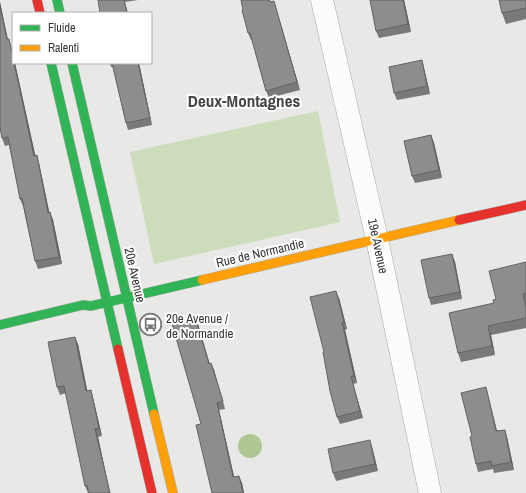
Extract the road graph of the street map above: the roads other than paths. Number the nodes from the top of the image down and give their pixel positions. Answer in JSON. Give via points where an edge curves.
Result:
{"nodes":[{"id":1,"x":37,"y":0,"type":"edge"},
{"id":2,"x":57,"y":0,"type":"edge"},
{"id":3,"x":322,"y":0,"type":"edge"},
{"id":4,"x":40,"y":12,"type":"edge"},
{"id":5,"x":60,"y":12,"type":"edge"},
{"id":6,"x":51,"y":64,"type":"edge"},
{"id":7,"x":72,"y":64,"type":"edge"},
{"id":8,"x":526,"y":205,"type":"edge"},
{"id":9,"x":377,"y":239,"type":"junction"},
{"id":10,"x":126,"y":298,"type":"junction"},
{"id":11,"x":107,"y":302,"type":"junction"},
{"id":12,"x":0,"y":325,"type":"edge"},
{"id":13,"x":152,"y":493,"type":"edge"},
{"id":14,"x":173,"y":493,"type":"edge"},
{"id":15,"x":430,"y":493,"type":"edge"}],
"edges":[{"from":1,"to":4,"type":"street"},
{"from":2,"to":5,"type":"street"},
{"from":3,"to":9,"type":"street","name":"19e Avenue"},
{"from":6,"to":11,"type":"street"},
{"from":7,"to":10,"type":"street","name":"20e Avenue"},
{"from":8,"to":9,"type":"street","name":"Rue de Normandie"},
{"from":9,"to":10,"type":"street","name":"Rue de Normandie"},
{"from":9,"to":15,"type":"street","name":"19e Avenue"},
{"from":10,"to":11,"type":"street","name":"Rue de Normandie"},
{"from":10,"to":14,"type":"street","name":"20e Avenue"},
{"from":11,"to":12,"type":"street","name":"Rue de Normandie","via":[[83,305]]},
{"from":11,"to":13,"type":"street"}]}
